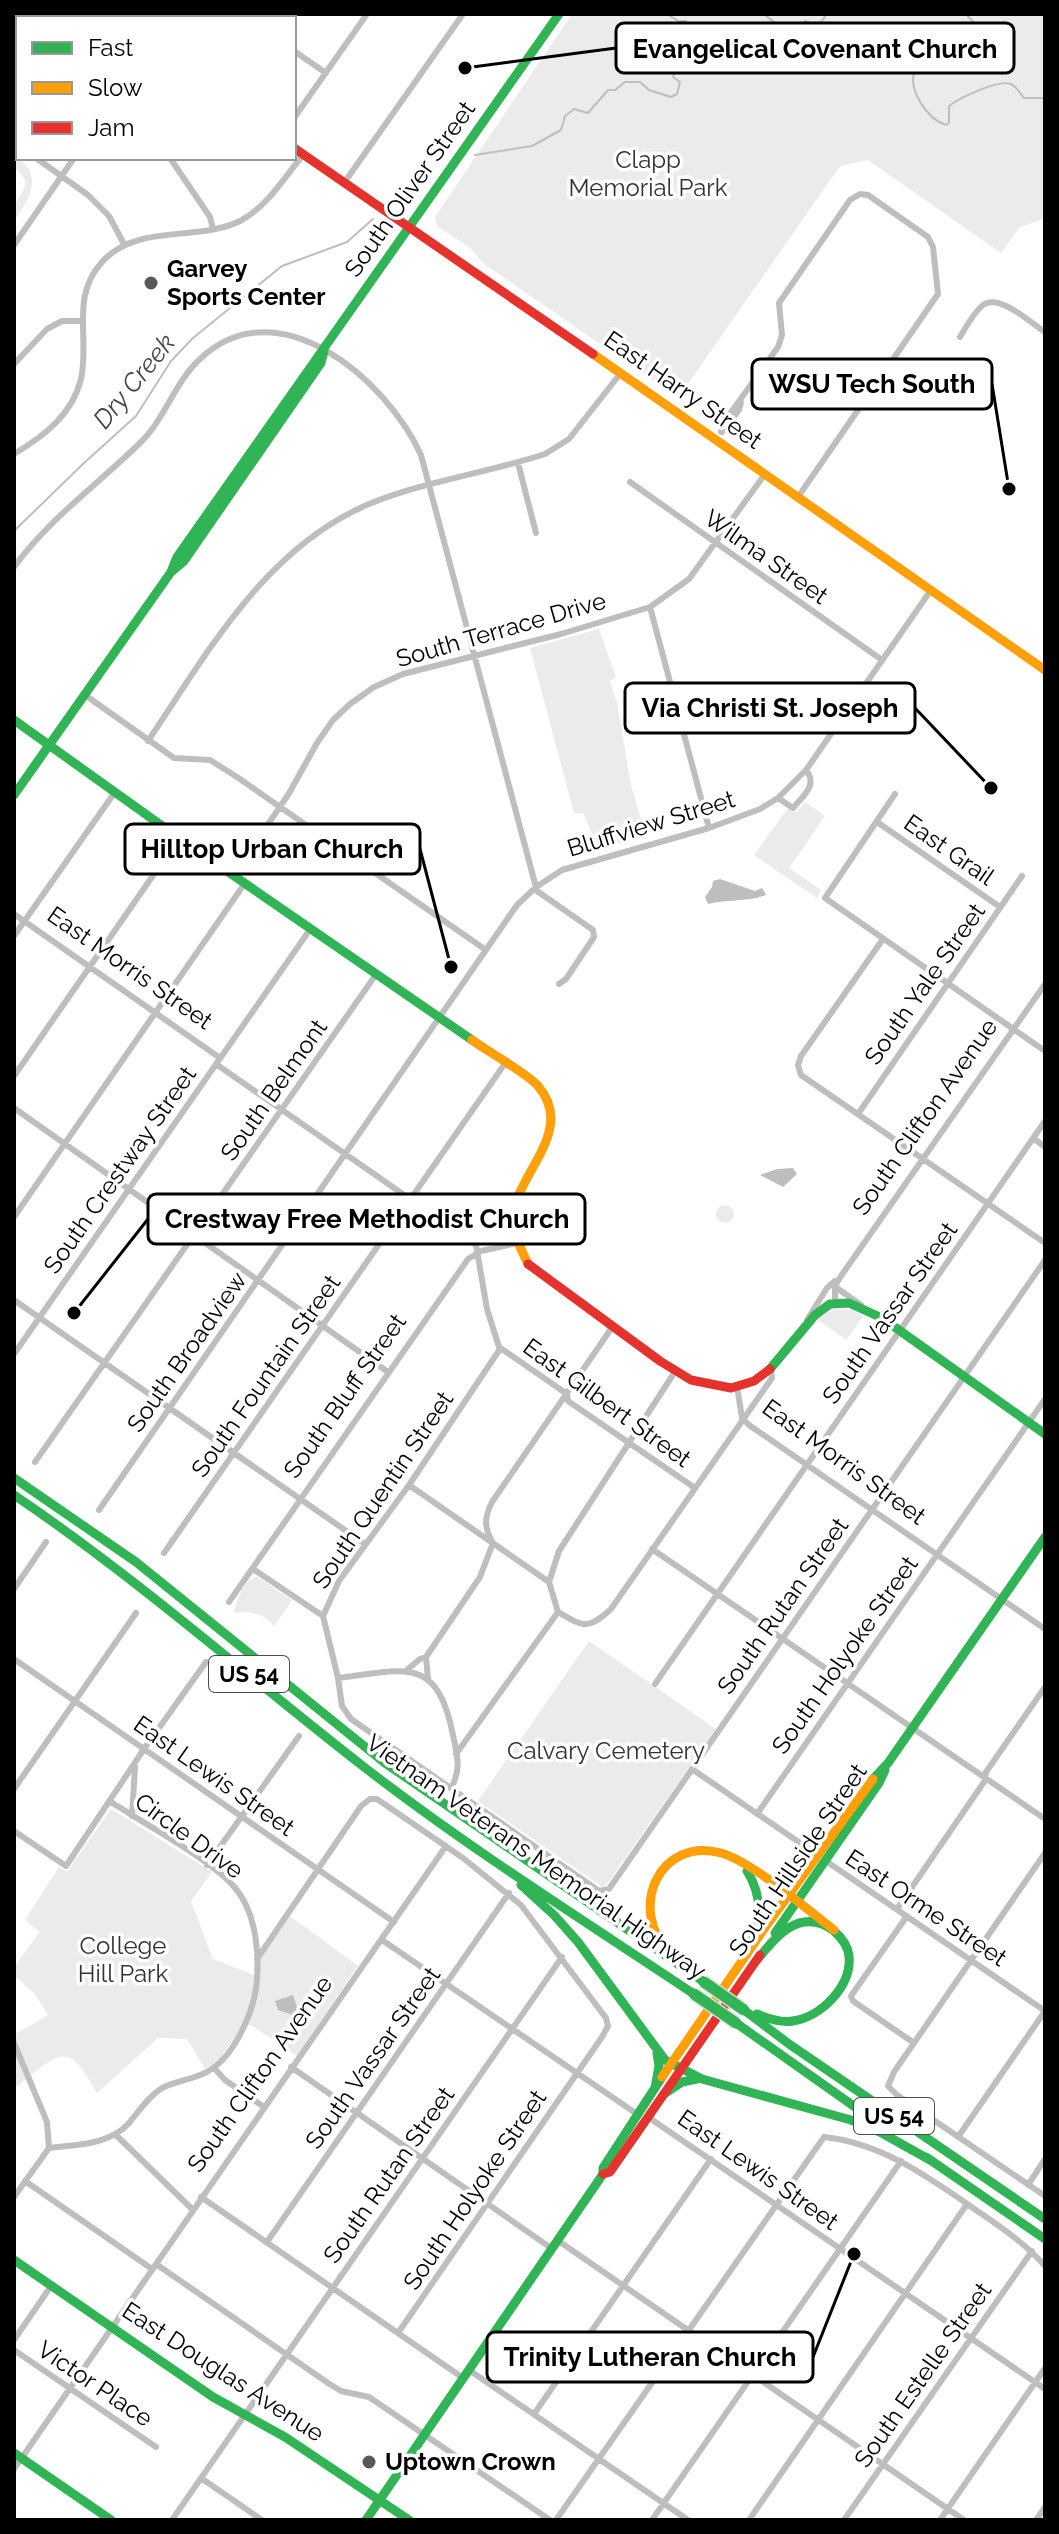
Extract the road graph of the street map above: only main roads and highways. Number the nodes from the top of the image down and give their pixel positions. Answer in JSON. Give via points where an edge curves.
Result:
{"nodes":[{"id":1,"x":559,"y":14,"type":"edge"},
{"id":2,"x":298,"y":152,"type":"edge"},
{"id":3,"x":409,"y":227,"type":"junction"},
{"id":4,"x":1045,"y":670,"type":"edge"},
{"id":5,"x":14,"y":720,"type":"edge"},
{"id":6,"x":49,"y":745,"type":"junction"},
{"id":7,"x":14,"y":795,"type":"edge"},
{"id":8,"x":517,"y":1243,"type":"joint"},
{"id":9,"x":737,"y":1386,"type":"joint"},
{"id":10,"x":1045,"y":1434,"type":"edge"},
{"id":11,"x":17,"y":1479,"type":"edge"},
{"id":12,"x":14,"y":1495,"type":"edge"},
{"id":13,"x":1045,"y":1537,"type":"edge"},
{"id":14,"x":485,"y":1853,"type":"junction"},
{"id":15,"x":739,"y":1862,"type":"junction"},
{"id":16,"x":793,"y":1897,"type":"junction"},
{"id":17,"x":834,"y":1930,"type":"junction"},
{"id":18,"x":752,"y":1957,"type":"junction"},
{"id":19,"x":680,"y":1965,"type":"junction"},
{"id":20,"x":744,"y":2010,"type":"junction"},
{"id":21,"x":655,"y":2048,"type":"junction"},
{"id":22,"x":677,"y":2066,"type":"junction"},
{"id":23,"x":702,"y":2079,"type":"junction"},
{"id":24,"x":659,"y":2091,"type":"junction"},
{"id":25,"x":930,"y":2160,"type":"junction"},
{"id":26,"x":1045,"y":2216,"type":"edge"},
{"id":27,"x":1045,"y":2241,"type":"edge"},
{"id":28,"x":14,"y":2260,"type":"edge"},
{"id":29,"x":18,"y":2456,"type":"edge"},
{"id":30,"x":379,"y":2500,"type":"junction"},
{"id":31,"x":111,"y":2520,"type":"edge"},
{"id":32,"x":366,"y":2520,"type":"edge"},
{"id":33,"x":409,"y":2520,"type":"edge"}],
"edges":[{"from":1,"to":3,"type":"main road","name":"South Oliver Street"},
{"from":2,"to":3,"type":"main road","name":"East Harry Street"},
{"from":3,"to":4,"type":"main road","name":"East Harry Street","via":[[620,374],[719,435],[765,474]]},
{"from":3,"to":6,"type":"main road","name":"South Oliver Street","via":[[184,561]]},
{"from":5,"to":6,"type":"main road"},
{"from":6,"to":7,"type":"main road","name":"South Oliver Street"},
{"from":6,"to":8,"type":"main road","name":"South Bluff Street","via":[[538,1086],[548,1100],[549,1142],[518,1191],[513,1215]]},
{"from":8,"to":9,"type":"main road","name":"East Morris Street","via":[[530,1267],[676,1370],[701,1384]]},
{"from":9,"to":10,"type":"main road","name":"South Clifton Avenue","via":[[771,1371],[825,1306],[851,1303]]},
{"from":11,"to":19,"type":"main road","name":"Vietnam Veterans Memorial Highway","number":"US 54","via":[[136,1562],[385,1763]]},
{"from":12,"to":14,"type":"main road","name":"Vietnam Veterans Memorial Highway","number":"US 54","via":[[126,1574],[367,1769]]},
{"from":13,"to":16,"type":"main road","name":"South Hillside Street"},
{"from":14,"to":21,"type":"main road","via":[[578,1942]]},
{"from":14,"to":25,"type":"main road","name":"Vietnam Veterans Memorial Highway","number":"US 54","bridge":true},
{"from":15,"to":16,"type":"main road"},
{"from":15,"to":18,"type":"main road","via":[[754,1880],[761,1903]]},
{"from":15,"to":19,"type":"main road","via":[[711,1851],[687,1854],[656,1880],[649,1900],[651,1924]]},
{"from":16,"to":17,"type":"main road"},
{"from":16,"to":18,"type":"main road","name":"South Hillside Street"},
{"from":17,"to":18,"type":"main road","via":[[813,1921],[791,1925]]},
{"from":17,"to":20,"type":"main road","via":[[844,1940],[848,1970],[827,2004],[795,2021],[775,2021]]},
{"from":18,"to":22,"type":"main road","name":"South Hillside Street"},
{"from":19,"to":20,"type":"main road","name":"Vietnam Veterans Memorial Highway","number":"US 54","bridge":true},
{"from":20,"to":26,"type":"main road","name":"Vietnam Veterans Memorial Highway","number":"US 54"},
{"from":21,"to":22,"type":"main road"},
{"from":21,"to":24,"type":"main road"},
{"from":22,"to":23,"type":"main road"},
{"from":22,"to":24,"type":"main road","name":"South Hillside Street"},
{"from":23,"to":24,"type":"main road"},
{"from":23,"to":25,"type":"main road","via":[[851,2120]]},
{"from":24,"to":30,"type":"main road","name":"South Hillside Street","via":[[610,2172],[603,2174]]},
{"from":25,"to":27,"type":"main road","name":"Vietnam Veterans Memorial Highway","number":"US 54"},
{"from":28,"to":30,"type":"main road","name":"East Douglas Avenue","via":[[213,2397]]},
{"from":29,"to":31,"type":"main road"},
{"from":30,"to":32,"type":"main road","name":"South Hillside Street"},
{"from":30,"to":33,"type":"main road","name":"East Douglas Avenue"}]}
